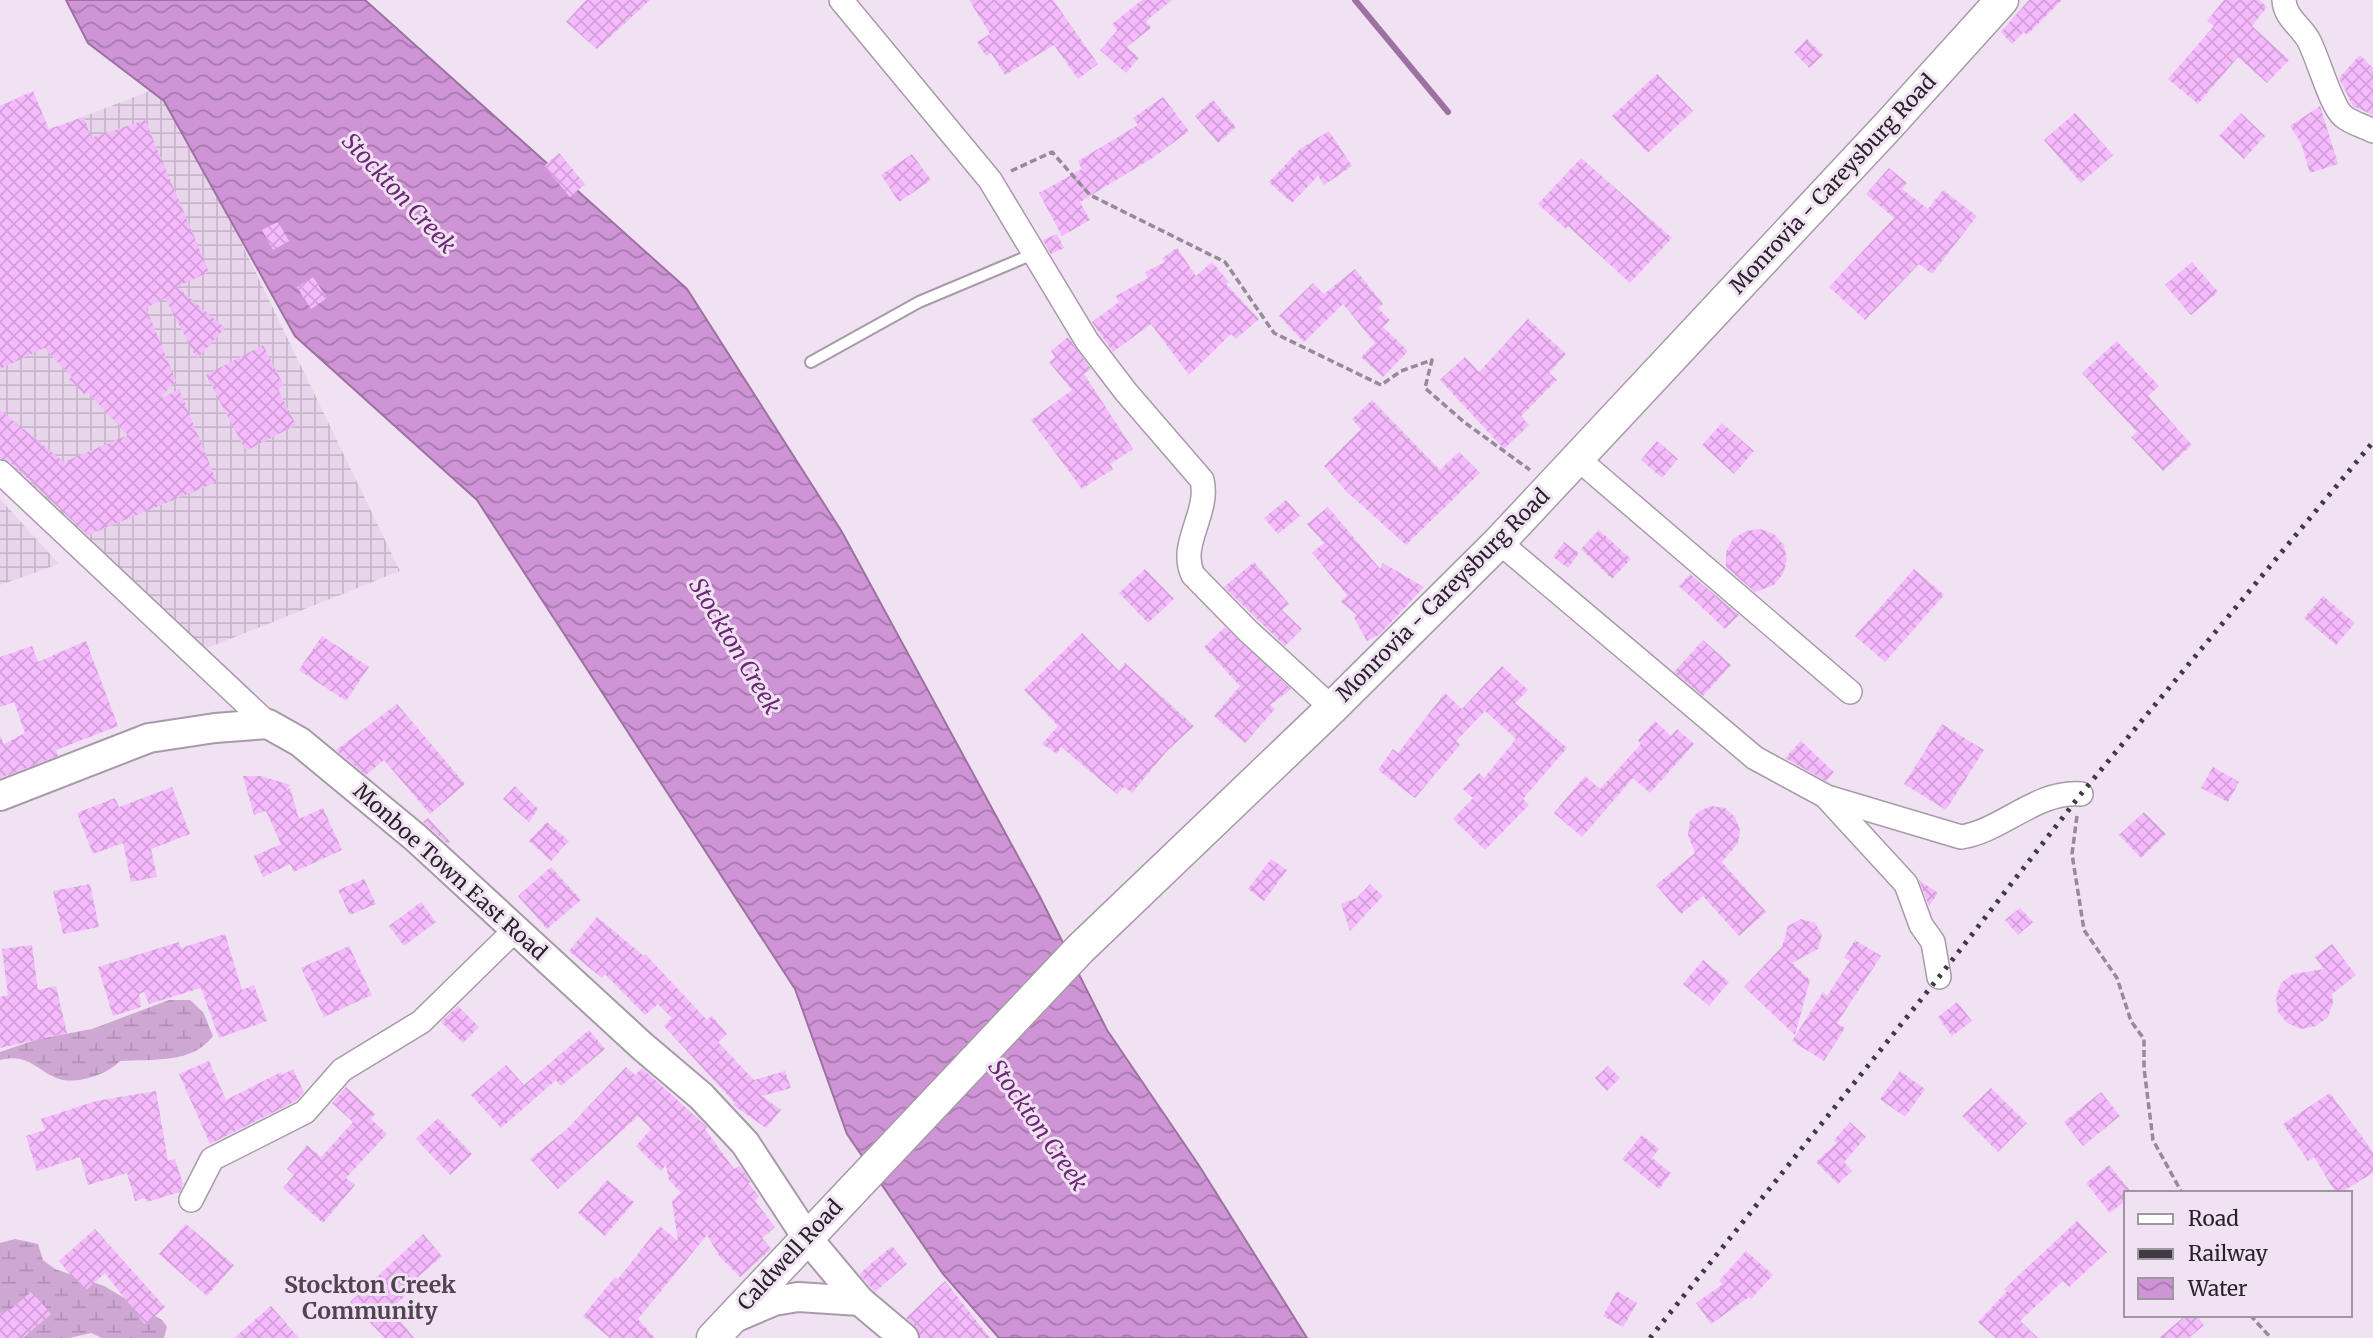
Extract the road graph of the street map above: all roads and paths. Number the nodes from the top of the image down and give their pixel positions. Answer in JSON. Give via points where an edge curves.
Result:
{"nodes":[{"id":1,"x":841,"y":0,"type":"edge"},
{"id":2,"x":2284,"y":0,"type":"edge"},
{"id":3,"x":1994,"y":3,"type":"edge"},
{"id":4,"x":2373,"y":131,"type":"edge"},
{"id":5,"x":990,"y":180,"type":"junction"},
{"id":6,"x":1033,"y":254,"type":"junction"},
{"id":7,"x":811,"y":362,"type":"dead end"},
{"id":8,"x":1577,"y":458,"type":"junction"},
{"id":9,"x":0,"y":472,"type":"edge"},
{"id":10,"x":1551,"y":486,"type":"junction"},
{"id":11,"x":1499,"y":542,"type":"junction"},
{"id":12,"x":1850,"y":692,"type":"dead end"},
{"id":13,"x":1332,"y":708,"type":"junction"},
{"id":14,"x":268,"y":724,"type":"junction"},
{"id":15,"x":2081,"y":794,"type":"joint"},
{"id":16,"x":0,"y":796,"type":"edge"},
{"id":17,"x":1827,"y":797,"type":"junction"},
{"id":18,"x":516,"y":929,"type":"junction"},
{"id":19,"x":1939,"y":977,"type":"dead end"},
{"id":20,"x":866,"y":1173,"type":"joint"},
{"id":21,"x":2181,"y":1191,"type":"edge"},
{"id":22,"x":191,"y":1200,"type":"dead end"},
{"id":23,"x":808,"y":1239,"type":"junction"},
{"id":24,"x":860,"y":1301,"type":"junction"},
{"id":25,"x":2252,"y":1317,"type":"edge"},
{"id":26,"x":721,"y":1329,"type":"edge"},
{"id":27,"x":904,"y":1338,"type":"edge"},
{"id":28,"x":2271,"y":1338,"type":"edge"}],
"edges":[{"from":1,"to":5,"type":"street"},
{"from":2,"to":4,"type":"street","via":[[2284,10],[2307,37],[2343,116]]},
{"from":3,"to":8,"type":"main road","name":"Monrovia - Careysburg Road"},
{"from":5,"to":6,"type":"street"},
{"from":5,"to":10,"type":"path","via":[[1052,152],[1090,195],[1225,262],[1274,333],[1381,385],[1401,371],[1433,360],[1425,388]]},
{"from":6,"to":7,"type":"lane","via":[[919,302]]},
{"from":6,"to":13,"type":"street","via":[[1087,341],[1202,480],[1205,499],[1188,552],[1193,575]]},
{"from":8,"to":10,"type":"main road","name":"Monrovia - Careysburg Road"},
{"from":8,"to":12,"type":"street"},
{"from":9,"to":14,"type":"street"},
{"from":10,"to":11,"type":"main road","name":"Monrovia - Careysburg Road"},
{"from":11,"to":13,"type":"main road","name":"Monrovia - Careysburg Road"},
{"from":11,"to":17,"type":"street","via":[[1755,758]]},
{"from":13,"to":20,"type":"main road","name":"Monrovia - Careysburg Road","via":[[1080,949]]},
{"from":14,"to":16,"type":"street","via":[[149,738]]},
{"from":14,"to":18,"type":"street","name":"Monboe Town East Road","via":[[300,742]]},
{"from":15,"to":17,"type":"street","via":[[2069,793],[2032,806],[1980,834],[1961,837]]},
{"from":15,"to":21,"type":"path","via":[[2072,854],[2084,930],[2118,978],[2131,1021],[2144,1039],[2153,1140]]},
{"from":17,"to":19,"type":"street","via":[[1906,884],[1921,925],[1933,942]]},
{"from":18,"to":22,"type":"street","via":[[421,1022],[342,1070],[305,1112],[212,1159]]},
{"from":18,"to":23,"type":"street","name":"Monboe Town East Road","via":[[719,1115],[745,1143]]},
{"from":20,"to":23,"type":"main road","name":"Caldwell Road"},
{"from":23,"to":24,"type":"street","name":"Monboe Town East Road"},
{"from":23,"to":26,"type":"main road","name":"Caldwell Road"},
{"from":24,"to":26,"type":"street","via":[[798,1297],[774,1301]]},
{"from":24,"to":27,"type":"street","name":"Monboe Town East Road"},
{"from":25,"to":28,"type":"path"}]}
